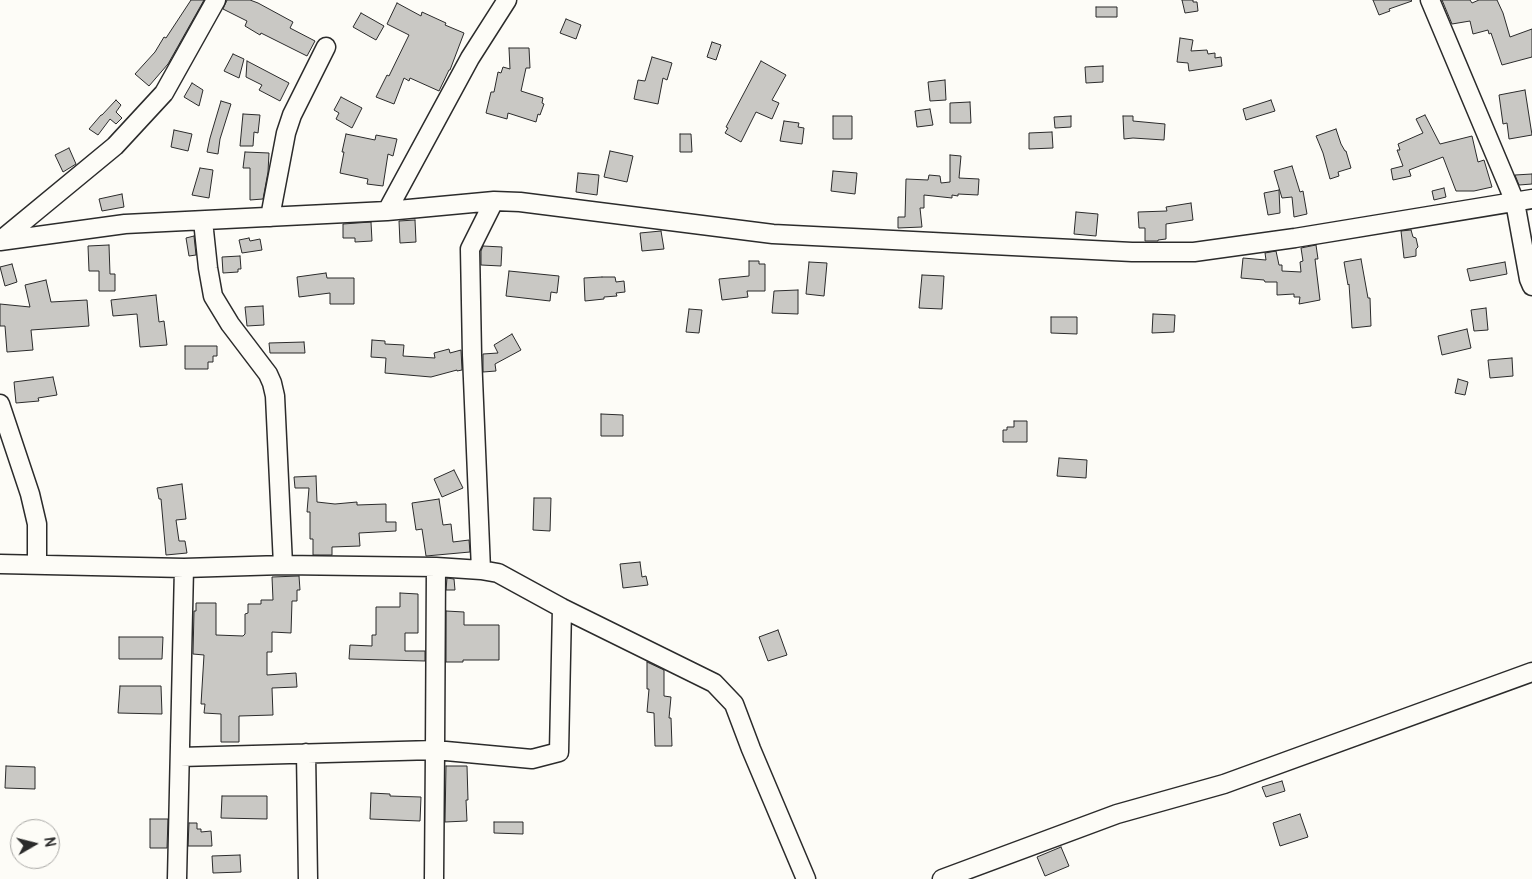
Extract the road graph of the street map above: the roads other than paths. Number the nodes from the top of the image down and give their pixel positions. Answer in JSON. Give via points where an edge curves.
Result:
{"nodes":[{"id":1,"x":216,"y":0,"type":"edge"},
{"id":2,"x":507,"y":0,"type":"edge"},
{"id":3,"x":1430,"y":0,"type":"edge"},
{"id":4,"x":326,"y":47,"type":"dead end"},
{"id":5,"x":1523,"y":200,"type":"edge"},
{"id":6,"x":494,"y":201,"type":"junction"},
{"id":7,"x":387,"y":211,"type":"junction"},
{"id":8,"x":270,"y":217,"type":"junction"},
{"id":9,"x":203,"y":220,"type":"junction"},
{"id":10,"x":0,"y":241,"type":"edge"},
{"id":11,"x":1532,"y":286,"type":"edge"},
{"id":12,"x":0,"y":404,"type":"edge"},
{"id":13,"x":0,"y":564,"type":"edge"},
{"id":14,"x":37,"y":564,"type":"junction"},
{"id":15,"x":283,"y":565,"type":"junction"},
{"id":16,"x":436,"y":566,"type":"junction"},
{"id":17,"x":184,"y":568,"type":"junction"},
{"id":18,"x":481,"y":570,"type":"junction"},
{"id":19,"x":562,"y":608,"type":"junction"},
{"id":20,"x":1532,"y":672,"type":"edge"},
{"id":21,"x":435,"y":750,"type":"junction"},
{"id":22,"x":306,"y":753,"type":"junction"},
{"id":23,"x":180,"y":757,"type":"junction"},
{"id":24,"x":177,"y":879,"type":"edge"},
{"id":25,"x":308,"y":879,"type":"edge"},
{"id":26,"x":434,"y":879,"type":"edge"},
{"id":27,"x":806,"y":879,"type":"edge"},
{"id":28,"x":942,"y":879,"type":"edge"}],
"edges":[{"from":1,"to":10,"type":"street","via":[[164,93],[115,146]]},
{"from":2,"to":7,"type":"street","via":[[470,58]]},
{"from":3,"to":5,"type":"street"},
{"from":4,"to":8,"type":"street","via":[[286,133]]},
{"from":5,"to":6,"type":"street","via":[[1194,252],[1132,252],[773,234]]},
{"from":5,"to":11,"type":"street"},
{"from":6,"to":7,"type":"street"},
{"from":6,"to":18,"type":"street","via":[[470,249]]},
{"from":7,"to":8,"type":"street"},
{"from":8,"to":9,"type":"street"},
{"from":9,"to":10,"type":"street","via":[[125,224]]},
{"from":9,"to":15,"type":"street","via":[[213,296],[272,383]]},
{"from":12,"to":14,"type":"street","via":[[37,524]]},
{"from":13,"to":14,"type":"street"},
{"from":14,"to":17,"type":"street"},
{"from":15,"to":16,"type":"street"},
{"from":15,"to":17,"type":"street"},
{"from":16,"to":18,"type":"street"},
{"from":16,"to":21,"type":"street"},
{"from":17,"to":23,"type":"street"},
{"from":18,"to":19,"type":"street","via":[[498,573]]},
{"from":19,"to":21,"type":"street","via":[[559,752],[532,758]]},
{"from":19,"to":27,"type":"street","via":[[714,683],[734,704]]},
{"from":20,"to":28,"type":"street","via":[[1224,784],[1117,814]]},
{"from":21,"to":22,"type":"street"},
{"from":21,"to":26,"type":"street"},
{"from":22,"to":23,"type":"street"},
{"from":22,"to":25,"type":"street"},
{"from":23,"to":24,"type":"street"}]}
